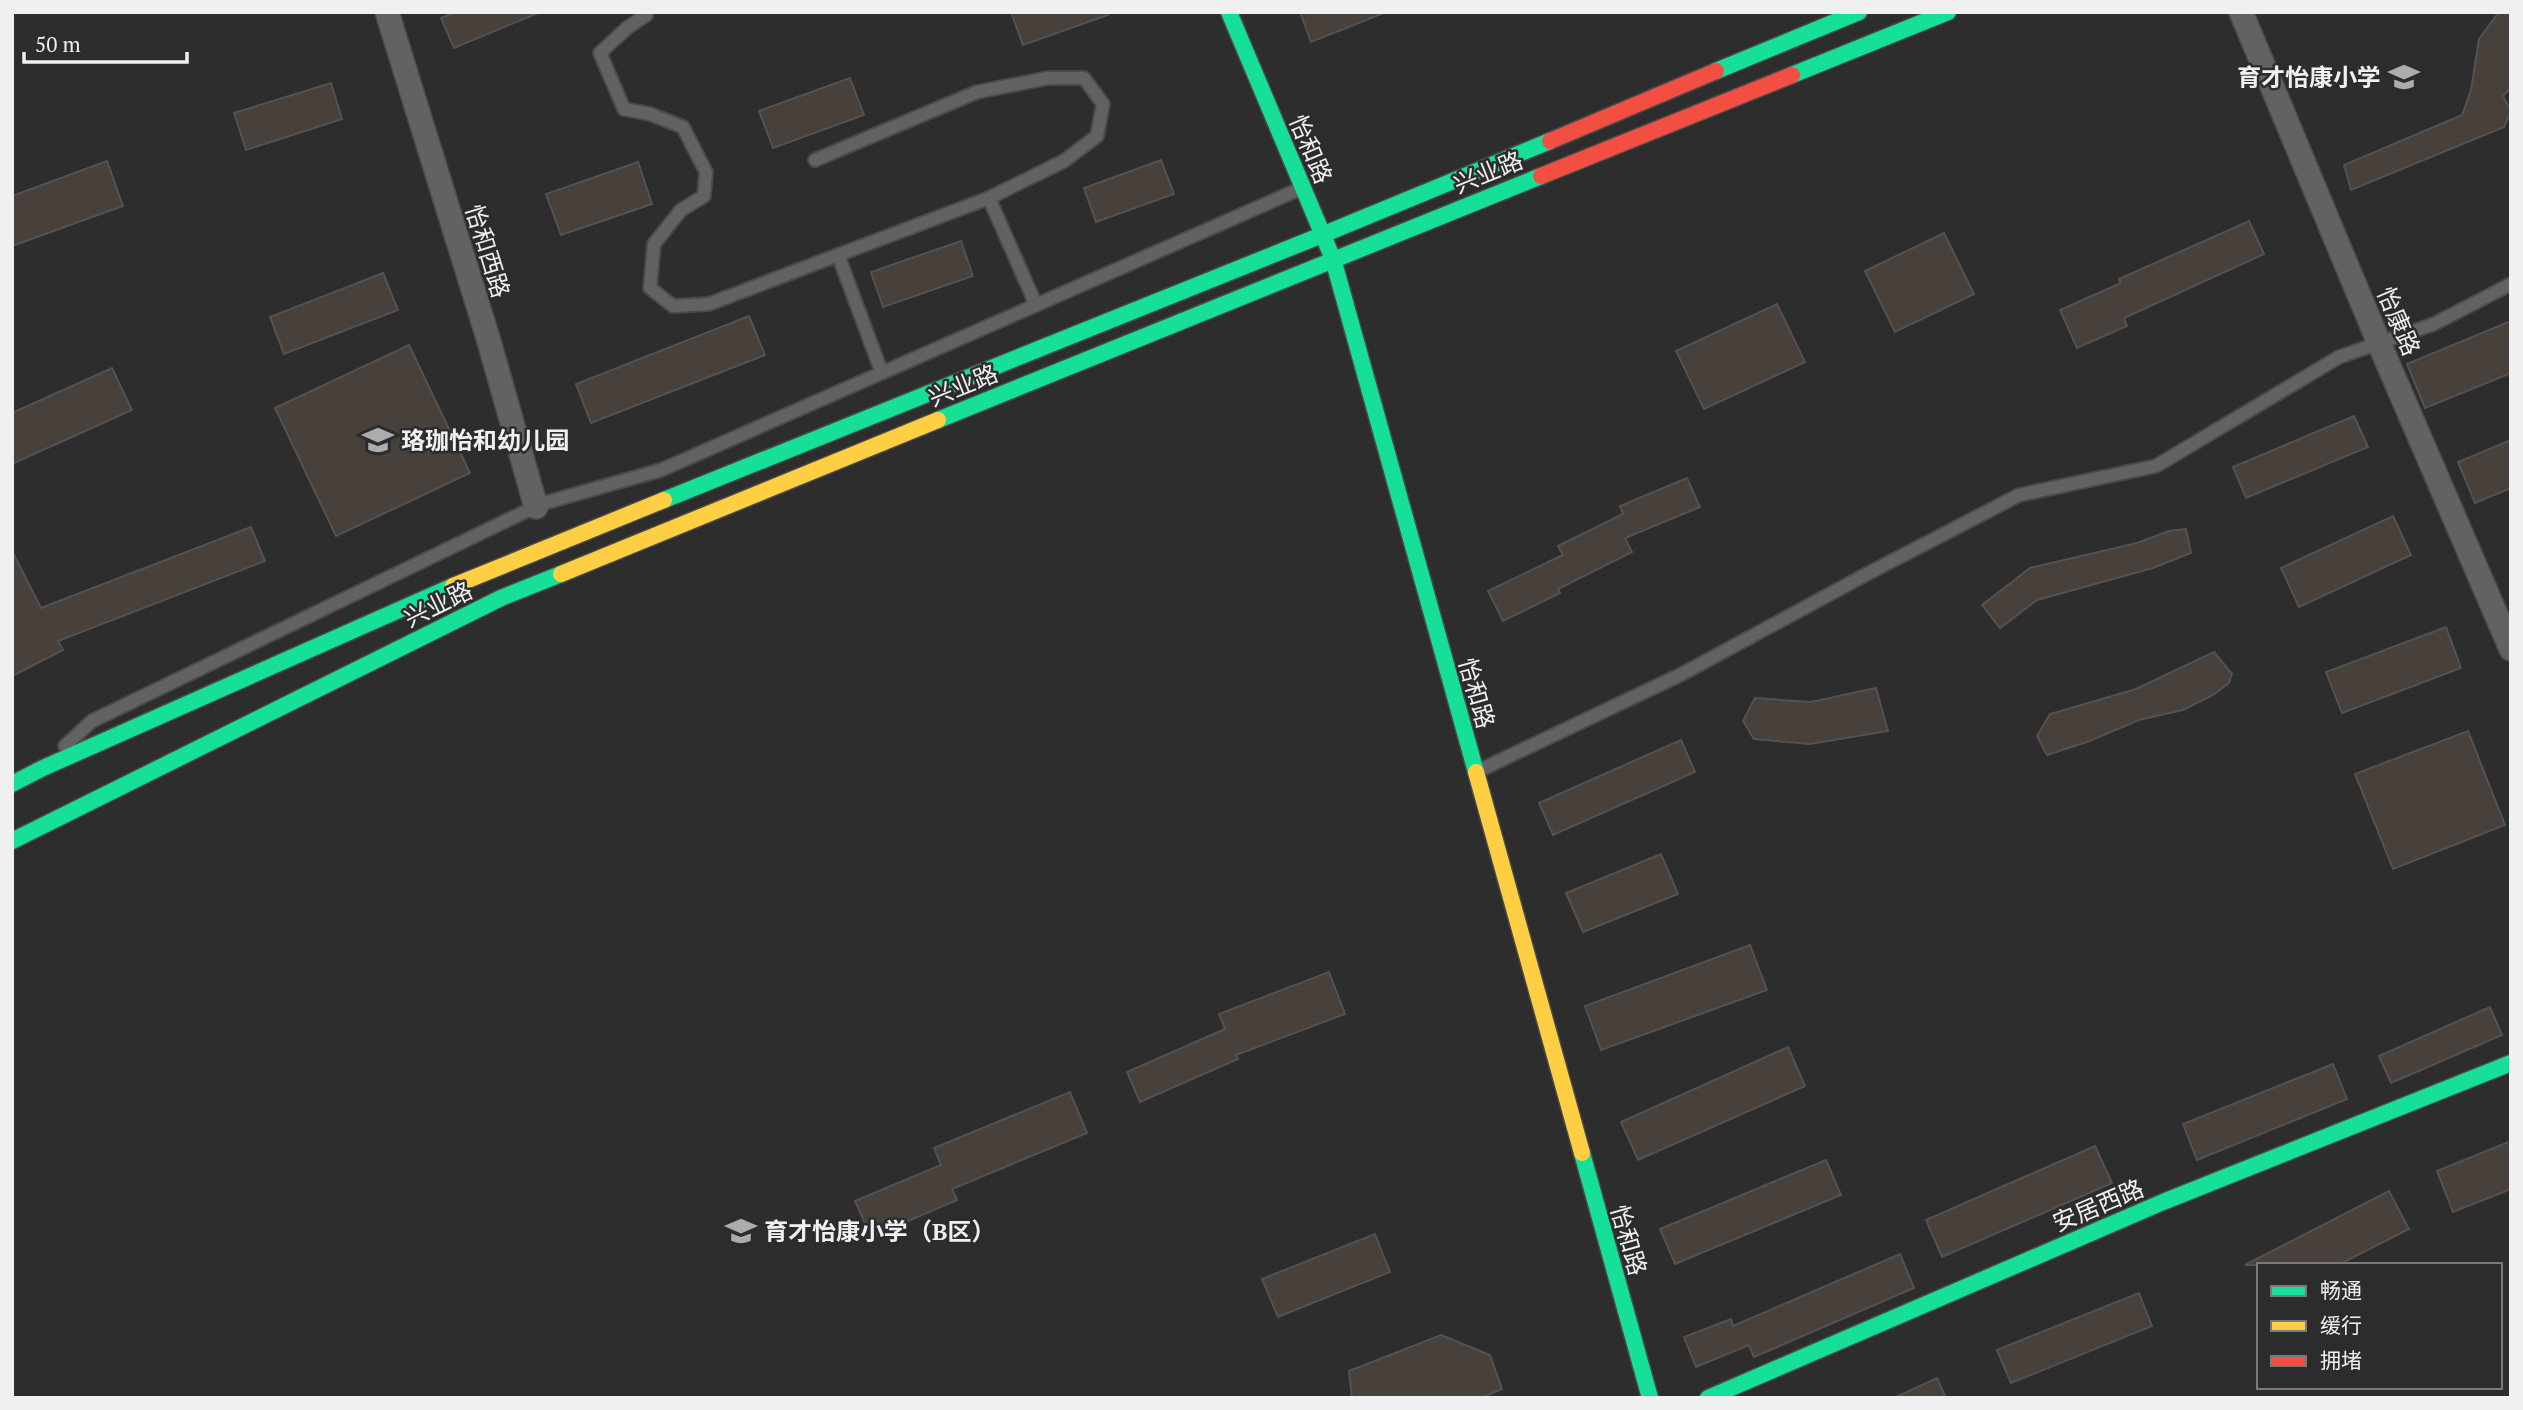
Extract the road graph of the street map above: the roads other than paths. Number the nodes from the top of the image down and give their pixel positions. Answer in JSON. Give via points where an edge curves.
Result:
{"nodes":[{"id":1,"x":387,"y":12,"type":"edge"},
{"id":2,"x":645,"y":12,"type":"edge"},
{"id":3,"x":1229,"y":12,"type":"edge"},
{"id":4,"x":1859,"y":12,"type":"edge"},
{"id":5,"x":1948,"y":12,"type":"edge"},
{"id":6,"x":2241,"y":12,"type":"edge"},
{"id":7,"x":815,"y":160,"type":"dead end"},
{"id":8,"x":1302,"y":188,"type":"junction"},
{"id":9,"x":989,"y":198,"type":"junction"},
{"id":10,"x":1322,"y":235,"type":"junction"},
{"id":11,"x":838,"y":255,"type":"junction"},
{"id":12,"x":1333,"y":260,"type":"junction"},
{"id":13,"x":2511,"y":284,"type":"edge"},
{"id":14,"x":1036,"y":305,"type":"junction"},
{"id":15,"x":2379,"y":343,"type":"junction"},
{"id":16,"x":882,"y":373,"type":"junction"},
{"id":17,"x":536,"y":507,"type":"junction"},
{"id":18,"x":2511,"y":649,"type":"edge"},
{"id":19,"x":43,"y":768,"type":"junction"},
{"id":20,"x":1475,"y":772,"type":"junction"},
{"id":21,"x":12,"y":784,"type":"edge"},
{"id":22,"x":12,"y":841,"type":"edge"},
{"id":23,"x":2511,"y":1063,"type":"edge"},
{"id":24,"x":1650,"y":1398,"type":"edge"},
{"id":25,"x":1708,"y":1398,"type":"edge"}],
"edges":[{"from":1,"to":17,"type":"street","name":"怡和西路"},
{"from":2,"to":11,"type":"lane","via":[[600,53],[624,109],[683,127],[706,172],[704,196],[681,210],[654,244],[650,288],[673,306],[709,304]]},
{"from":3,"to":8,"type":"main road","name":"怡和路"},
{"from":4,"to":10,"type":"main road","name":"兴业路"},
{"from":5,"to":12,"type":"main road","name":"兴业路"},
{"from":6,"to":15,"type":"street","name":"怡康路"},
{"from":7,"to":9,"type":"lane","via":[[977,92],[1048,78],[1084,78],[1103,104],[1097,136],[1064,161]]},
{"from":8,"to":10,"type":"main road","name":"怡和路"},
{"from":8,"to":14,"type":"lane"},
{"from":9,"to":11,"type":"lane"},
{"from":9,"to":14,"type":"lane"},
{"from":10,"to":12,"type":"main road","name":"怡和路"},
{"from":10,"to":19,"type":"main road","name":"兴业路","via":[[494,568]]},
{"from":11,"to":16,"type":"lane"},
{"from":12,"to":20,"type":"main road","name":"怡和路"},
{"from":12,"to":22,"type":"main road","name":"兴业路","via":[[501,598]]},
{"from":13,"to":15,"type":"lane","via":[[2434,324]]},
{"from":14,"to":16,"type":"lane"},
{"from":15,"to":18,"type":"street","name":"怡康路"},
{"from":15,"to":20,"type":"lane","via":[[2339,357],[2156,466],[2019,495],[1682,674]]},
{"from":16,"to":17,"type":"lane","via":[[661,470]]},
{"from":17,"to":19,"type":"lane","via":[[92,720]]},
{"from":19,"to":21,"type":"main road","name":"兴业路"},
{"from":20,"to":24,"type":"main road","name":"怡和路"},
{"from":23,"to":25,"type":"main road","name":"安居西路","via":[[2163,1202]]}]}
